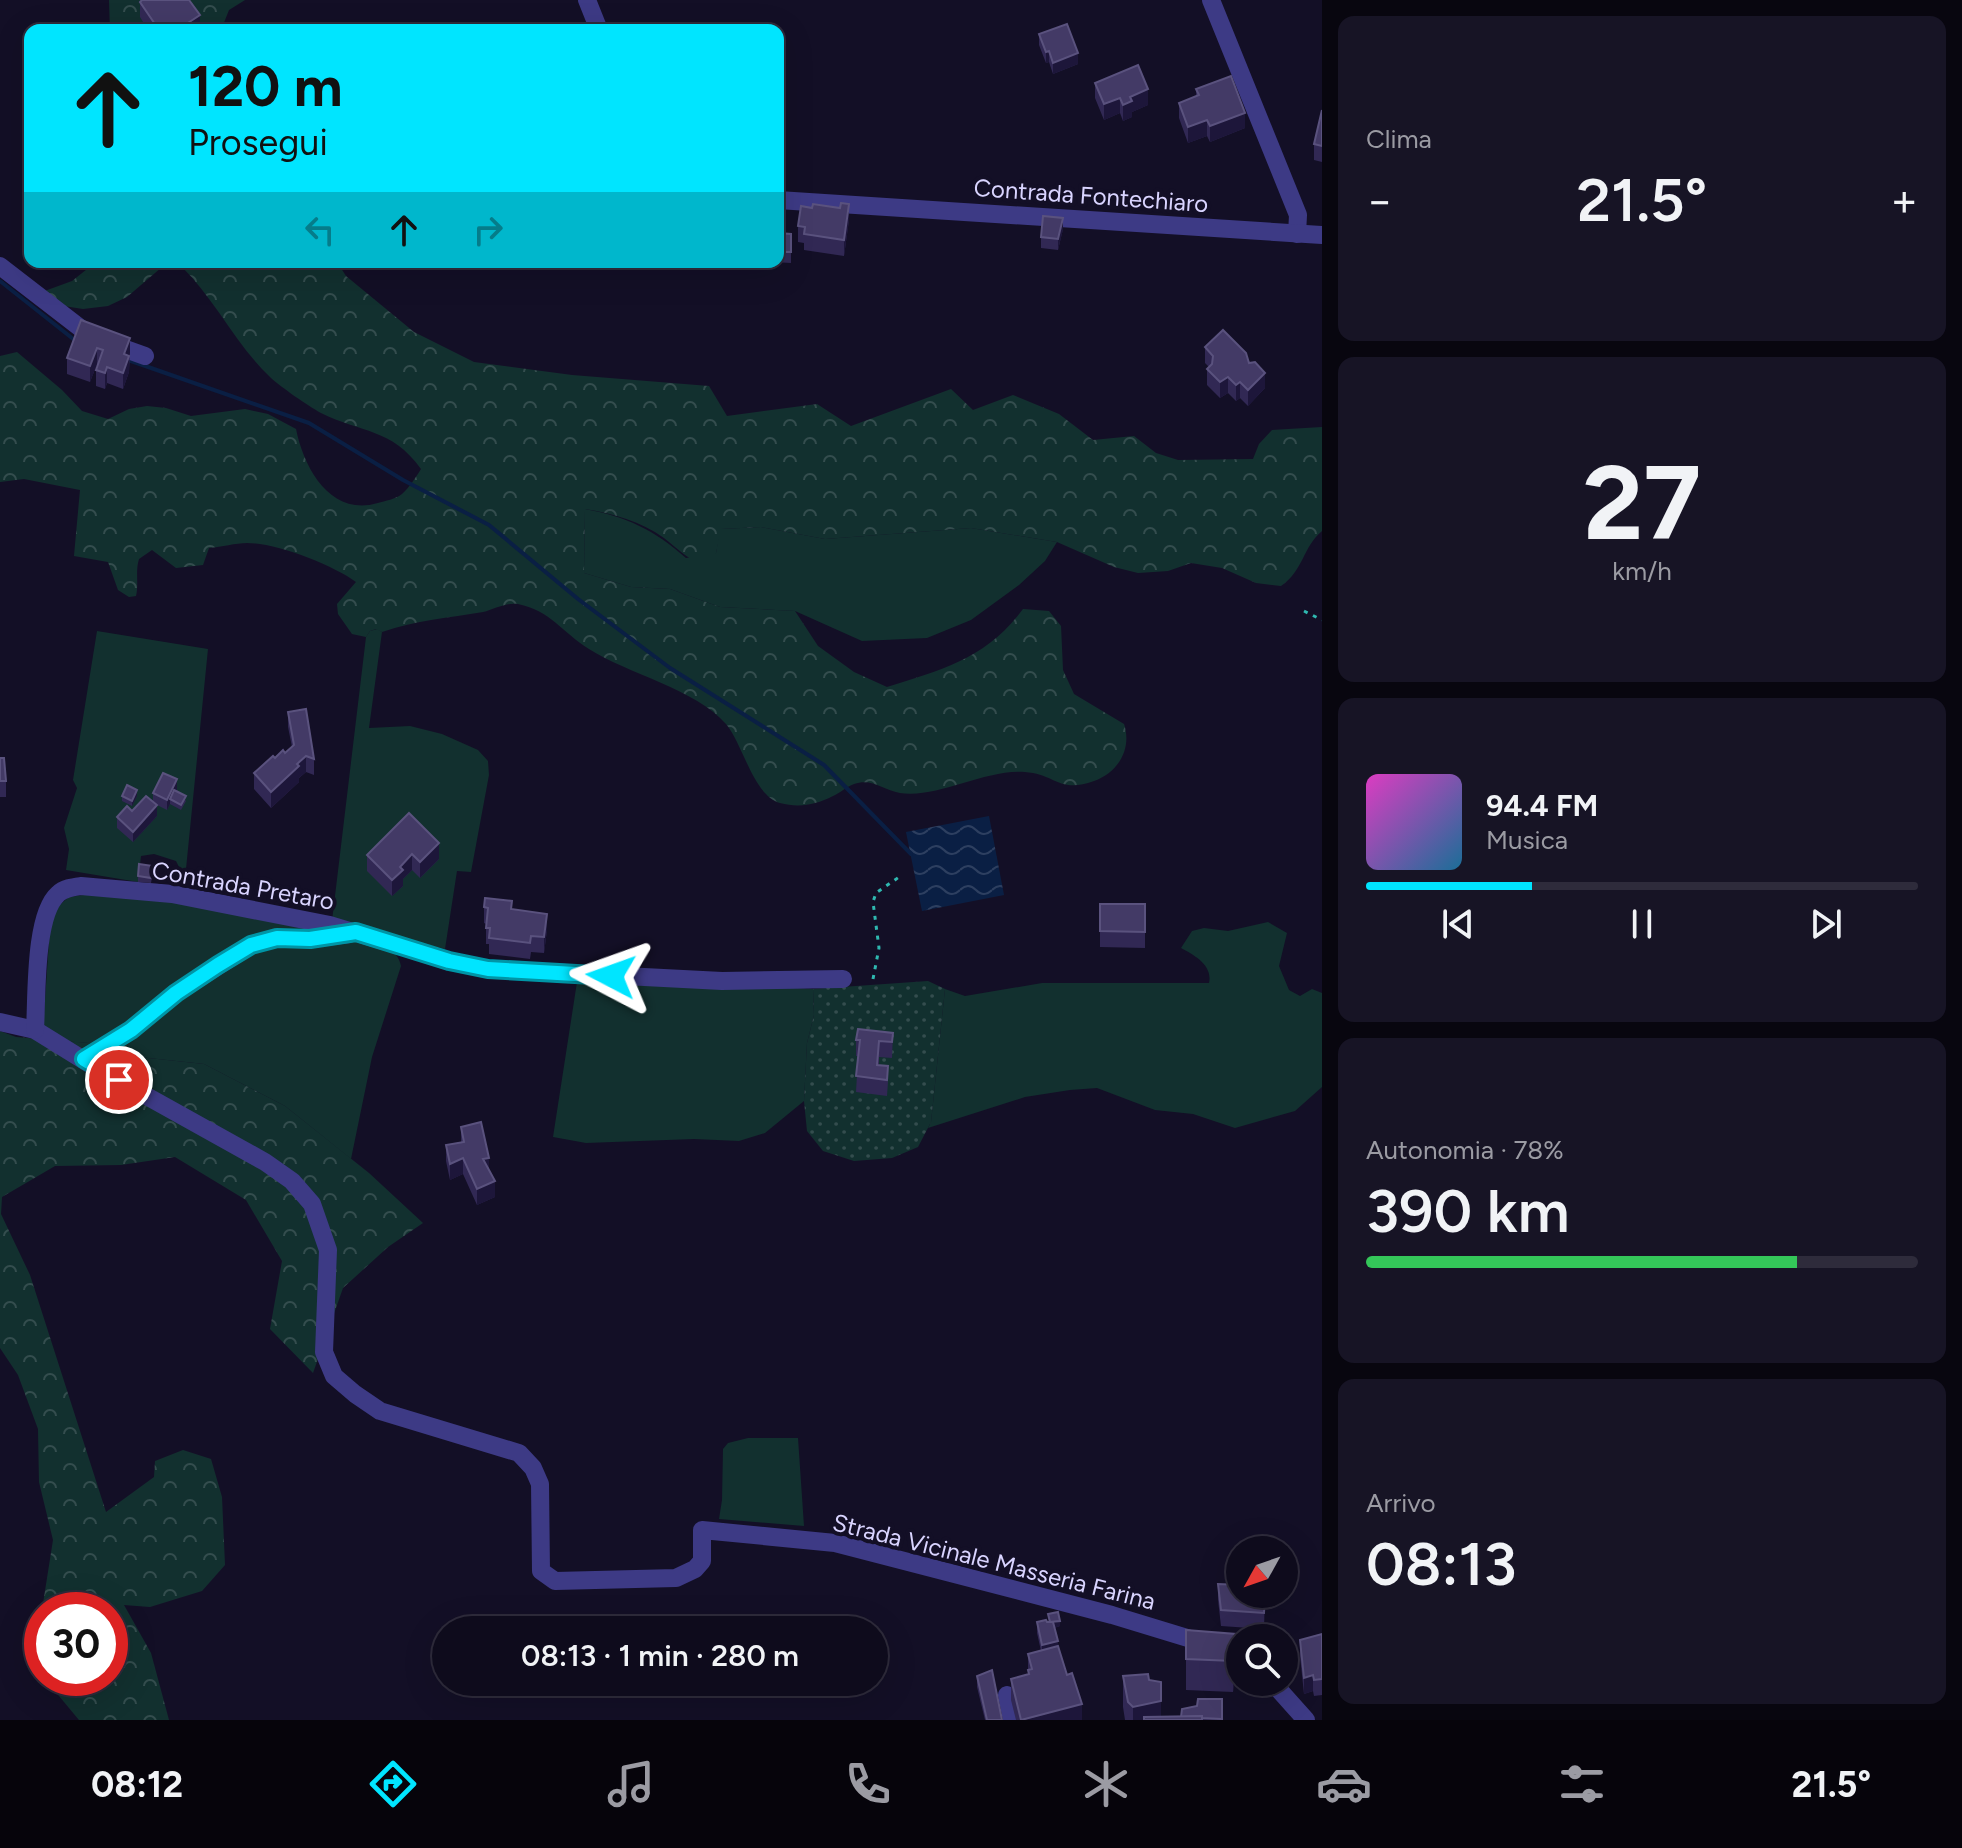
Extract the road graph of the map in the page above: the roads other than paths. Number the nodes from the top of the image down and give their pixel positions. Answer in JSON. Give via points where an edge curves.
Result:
{"nodes":[{"id":1,"x":587,"y":0,"type":"edge"},
{"id":2,"x":1211,"y":0,"type":"edge"},
{"id":3,"x":597,"y":24,"type":"edge"},
{"id":4,"x":784,"y":200,"type":"edge"},
{"id":5,"x":1297,"y":234,"type":"junction"},
{"id":6,"x":1322,"y":235,"type":"edge"},
{"id":7,"x":0,"y":266,"type":"edge"},
{"id":8,"x":145,"y":356,"type":"dead end"},
{"id":9,"x":356,"y":932,"type":"junction"},
{"id":10,"x":843,"y":979,"type":"dead end"},
{"id":11,"x":0,"y":1022,"type":"edge"},
{"id":12,"x":35,"y":1030,"type":"junction"},
{"id":13,"x":84,"y":1059,"type":"junction"},
{"id":14,"x":1226,"y":1650,"type":"edge"},
{"id":15,"x":1007,"y":1695,"type":"dead end"},
{"id":16,"x":1285,"y":1696,"type":"edge"},
{"id":17,"x":1012,"y":1720,"type":"edge"},
{"id":18,"x":1306,"y":1720,"type":"edge"}],
"edges":[{"from":1,"to":3,"type":"street"},
{"from":2,"to":5,"type":"street","via":[[1298,215]]},
{"from":4,"to":5,"type":"street","name":"Contrada Fontechiaro"},
{"from":5,"to":6,"type":"street","name":"Contrada Fontechiaro"},
{"from":7,"to":8,"type":"street","via":[[92,337]]},
{"from":9,"to":10,"type":"street","name":"Contrada Pretaro","via":[[488,969],[722,981]]},
{"from":9,"to":12,"type":"street","name":"Contrada Pretaro","via":[[172,894],[69,888],[57,894],[44,920]]},
{"from":9,"to":13,"type":"street","via":[[251,945]]},
{"from":11,"to":12,"type":"street"},
{"from":12,"to":13,"type":"street"},
{"from":13,"to":14,"type":"street","name":"Strada Vicinale Masseria Farina","via":[[292,1181],[312,1204],[328,1250],[324,1352],[334,1376],[380,1411],[519,1453],[540,1484],[541,1571],[555,1581],[676,1578],[702,1561],[702,1530],[835,1543]]},
{"from":15,"to":17,"type":"street"},
{"from":16,"to":18,"type":"street"}]}
